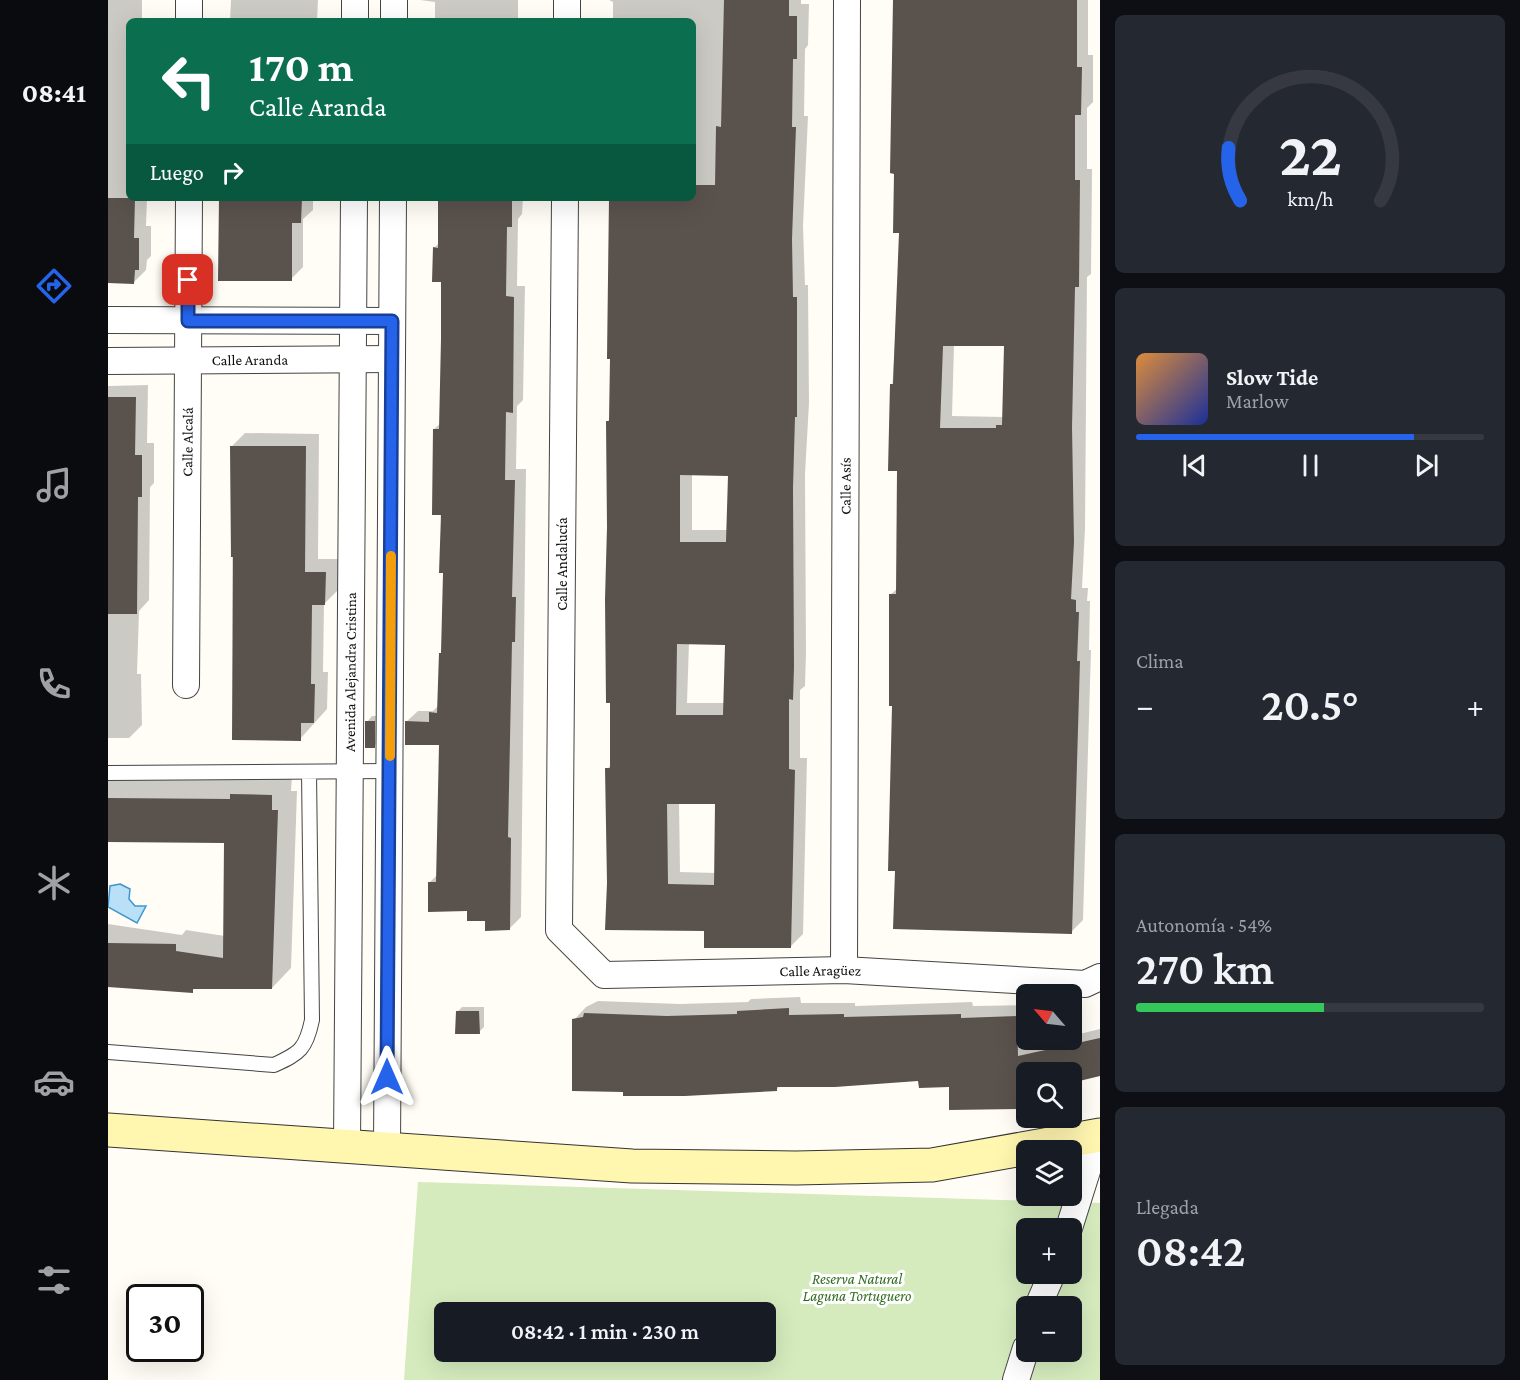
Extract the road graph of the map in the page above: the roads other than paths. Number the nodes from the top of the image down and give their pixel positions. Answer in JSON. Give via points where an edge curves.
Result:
{"nodes":[{"id":1,"x":189,"y":0,"type":"edge"},
{"id":2,"x":355,"y":0,"type":"edge"},
{"id":3,"x":394,"y":0,"type":"edge"},
{"id":4,"x":567,"y":0,"type":"edge"},
{"id":5,"x":847,"y":0,"type":"edge"},
{"id":6,"x":189,"y":18,"type":"edge"},
{"id":7,"x":355,"y":18,"type":"edge"},
{"id":8,"x":394,"y":18,"type":"edge"},
{"id":9,"x":567,"y":18,"type":"edge"},
{"id":10,"x":189,"y":201,"type":"edge"},
{"id":11,"x":354,"y":201,"type":"edge"},
{"id":12,"x":393,"y":201,"type":"edge"},
{"id":13,"x":565,"y":201,"type":"edge"},
{"id":14,"x":108,"y":320,"type":"edge"},
{"id":15,"x":188,"y":321,"type":"junction"},
{"id":16,"x":353,"y":321,"type":"junction"},
{"id":17,"x":392,"y":321,"type":"junction"},
{"id":18,"x":392,"y":359,"type":"junction"},
{"id":19,"x":352,"y":360,"type":"junction"},
{"id":20,"x":108,"y":361,"type":"edge"},
{"id":21,"x":188,"y":362,"type":"junction"},
{"id":22,"x":186,"y":685,"type":"dead end"},
{"id":23,"x":350,"y":771,"type":"junction"},
{"id":24,"x":390,"y":771,"type":"junction"},
{"id":25,"x":309,"y":772,"type":"junction"},
{"id":26,"x":108,"y":773,"type":"edge"},
{"id":27,"x":559,"y":930,"type":"joint"},
{"id":28,"x":844,"y":970,"type":"junction"},
{"id":29,"x":1100,"y":977,"type":"edge"},
{"id":30,"x":108,"y":1052,"type":"edge"},
{"id":31,"x":108,"y":1130,"type":"edge"},
{"id":32,"x":1099,"y":1136,"type":"edge"},
{"id":33,"x":347,"y":1146,"type":"junction"},
{"id":34,"x":387,"y":1148,"type":"junction"},
{"id":35,"x":1072,"y":1218,"type":"edge"},
{"id":36,"x":1022,"y":1362,"type":"edge"},
{"id":37,"x":1016,"y":1380,"type":"edge"}],
"edges":[{"from":1,"to":6,"type":"street"},
{"from":2,"to":7,"type":"street"},
{"from":3,"to":8,"type":"street"},
{"from":4,"to":9,"type":"street"},
{"from":5,"to":28,"type":"street","name":"Calle Asís"},
{"from":10,"to":15,"type":"street","name":"Calle Alcalá"},
{"from":11,"to":16,"type":"street","name":"Avenida Alejandra Cristina"},
{"from":12,"to":17,"type":"street"},
{"from":13,"to":27,"type":"street","name":"Calle Andalucía"},
{"from":14,"to":15,"type":"street"},
{"from":15,"to":16,"type":"street"},
{"from":15,"to":21,"type":"street","name":"Calle Alcalá"},
{"from":16,"to":17,"type":"street"},
{"from":16,"to":19,"type":"street","name":"Avenida Alejandra Cristina"},
{"from":17,"to":18,"type":"street"},
{"from":18,"to":19,"type":"street","name":"Calle Aranda"},
{"from":18,"to":24,"type":"street"},
{"from":19,"to":21,"type":"street","name":"Calle Aranda"},
{"from":19,"to":23,"type":"street","name":"Avenida Alejandra Cristina"},
{"from":20,"to":21,"type":"street","name":"Calle Aranda"},
{"from":21,"to":22,"type":"street","name":"Calle Alcalá"},
{"from":23,"to":24,"type":"lane"},
{"from":23,"to":25,"type":"lane"},
{"from":23,"to":33,"type":"street","name":"Avenida Alejandra Cristina"},
{"from":24,"to":34,"type":"street"},
{"from":25,"to":26,"type":"lane"},
{"from":25,"to":30,"type":"lane","via":[[312,1020],[308,1039],[298,1054],[274,1065]]},
{"from":27,"to":28,"type":"street","name":"Calle Aragüez","via":[[604,975]]},
{"from":28,"to":29,"type":"street","name":"Calle Aragüez","via":[[1085,984]]},
{"from":31,"to":33,"type":"street"},
{"from":32,"to":34,"type":"street","via":[[932,1165],[632,1166]]},
{"from":32,"to":35,"type":"street"},
{"from":33,"to":34,"type":"street"},
{"from":36,"to":37,"type":"street"}]}
